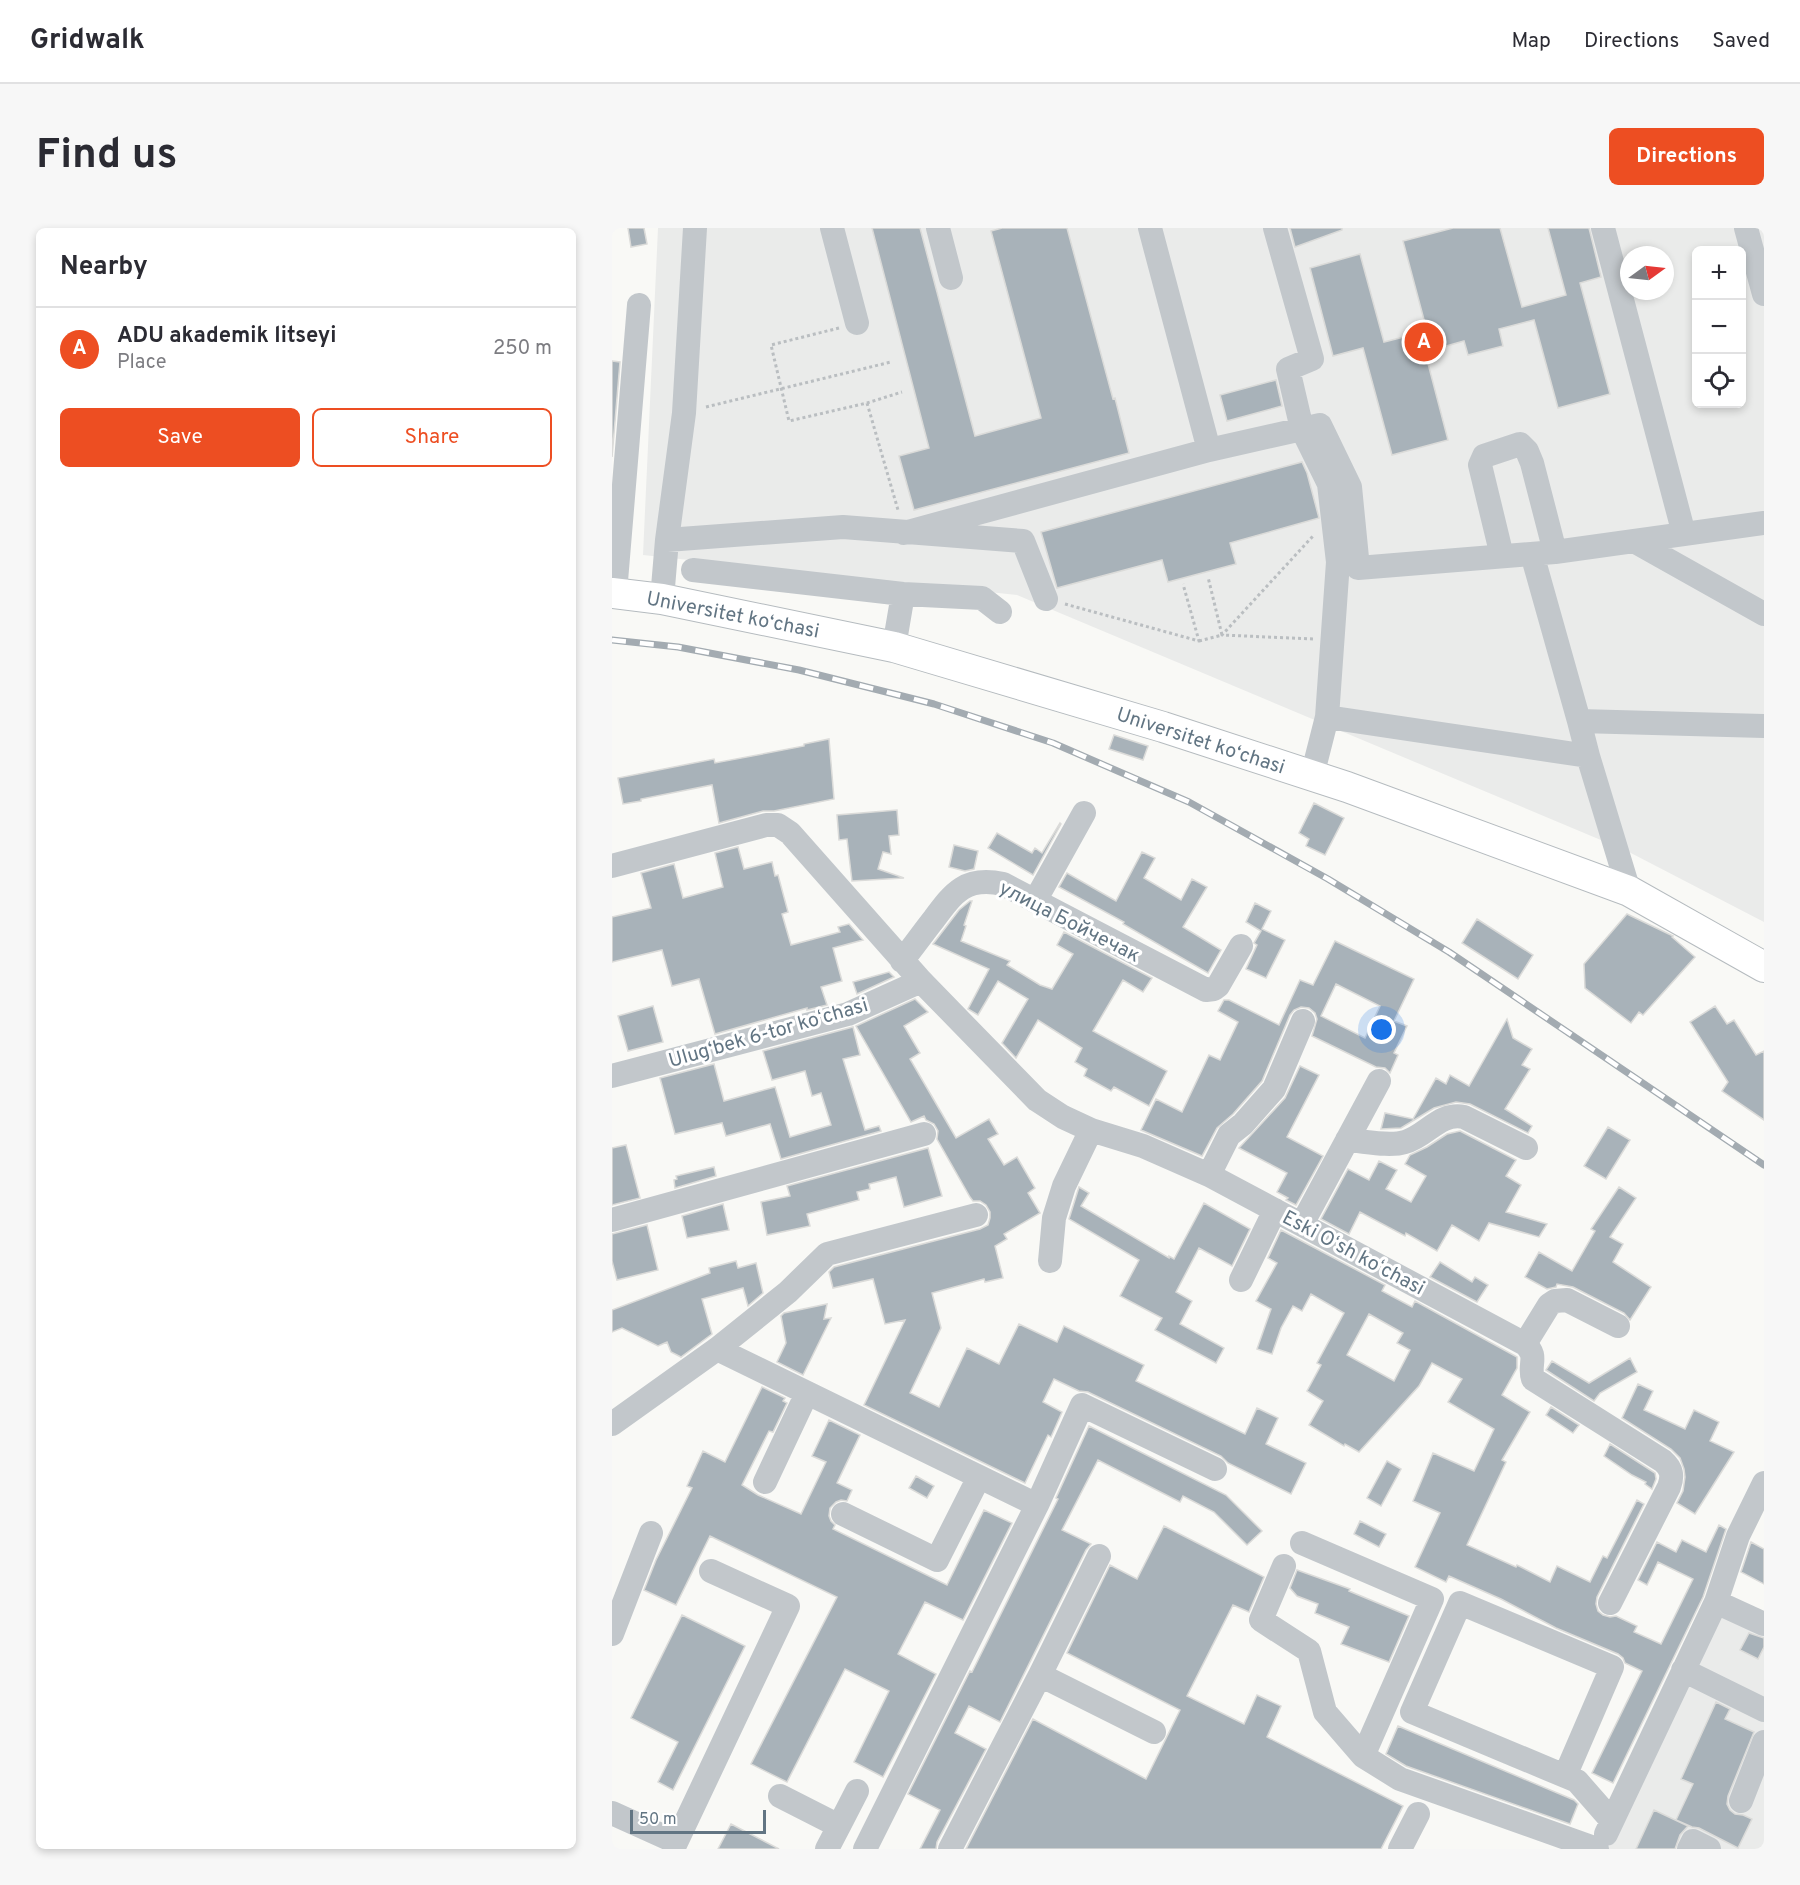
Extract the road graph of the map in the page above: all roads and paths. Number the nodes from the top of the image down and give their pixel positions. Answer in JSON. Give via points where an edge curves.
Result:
{"nodes":[{"id":1,"x":695,"y":228,"type":"edge"},
{"id":2,"x":832,"y":228,"type":"edge"},
{"id":3,"x":938,"y":228,"type":"edge"},
{"id":4,"x":1150,"y":228,"type":"edge"},
{"id":5,"x":1275,"y":228,"type":"edge"},
{"id":6,"x":1603,"y":228,"type":"edge"},
{"id":7,"x":1746,"y":228,"type":"edge"},
{"id":8,"x":951,"y":278,"type":"dead end"},
{"id":9,"x":1764,"y":294,"type":"edge"},
{"id":10,"x":639,"y":305,"type":"dead end"},
{"id":11,"x":857,"y":323,"type":"joint"},
{"id":12,"x":891,"y":362,"type":"dead end"},
{"id":13,"x":781,"y":388,"type":"junction"},
{"id":14,"x":902,"y":392,"type":"dead end"},
{"id":15,"x":867,"y":402,"type":"junction"},
{"id":16,"x":684,"y":413,"type":"junction"},
{"id":17,"x":1302,"y":429,"type":"junction"},
{"id":18,"x":1209,"y":450,"type":"junction"},
{"id":19,"x":1764,"y":523,"type":"edge"},
{"id":20,"x":904,"y":533,"type":"junction"},
{"id":21,"x":1684,"y":534,"type":"junction"},
{"id":22,"x":1314,"y":535,"type":"dead end"},
{"id":23,"x":667,"y":540,"type":"junction"},
{"id":24,"x":1634,"y":541,"type":"junction"},
{"id":25,"x":1544,"y":553,"type":"junction"},
{"id":26,"x":1502,"y":556,"type":"junction"},
{"id":27,"x":693,"y":570,"type":"dead end"},
{"id":28,"x":1208,"y":577,"type":"dead end"},
{"id":29,"x":1183,"y":584,"type":"dead end"},
{"id":30,"x":614,"y":593,"type":"edge"},
{"id":31,"x":903,"y":594,"type":"junction"},
{"id":32,"x":662,"y":598,"type":"junction"},
{"id":33,"x":1046,"y":599,"type":"joint"},
{"id":34,"x":1000,"y":612,"type":"dead end"},
{"id":35,"x":1764,"y":614,"type":"edge"},
{"id":36,"x":1222,"y":635,"type":"junction"},
{"id":37,"x":1321,"y":639,"type":"dead end"},
{"id":38,"x":1199,"y":641,"type":"junction"},
{"id":39,"x":894,"y":647,"type":"junction"},
{"id":40,"x":1327,"y":717,"type":"junction"},
{"id":41,"x":1579,"y":721,"type":"junction"},
{"id":42,"x":1764,"y":726,"type":"edge"},
{"id":43,"x":1588,"y":756,"type":"junction"},
{"id":44,"x":1312,"y":776,"type":"junction"},
{"id":45,"x":1084,"y":813,"type":"dead end"},
{"id":46,"x":612,"y":866,"type":"edge"},
{"id":47,"x":1629,"y":891,"type":"junction"},
{"id":48,"x":1035,"y":901,"type":"junction"},
{"id":49,"x":1241,"y":946,"type":"dead end"},
{"id":50,"x":902,"y":960,"type":"junction"},
{"id":51,"x":1764,"y":967,"type":"edge"},
{"id":52,"x":921,"y":981,"type":"junction"},
{"id":53,"x":1303,"y":1021,"type":"dead end"},
{"id":54,"x":612,"y":1076,"type":"edge"},
{"id":55,"x":1379,"y":1081,"type":"dead end"},
{"id":56,"x":1091,"y":1130,"type":"junction"},
{"id":57,"x":924,"y":1134,"type":"dead end"},
{"id":58,"x":1347,"y":1140,"type":"junction"},
{"id":59,"x":1526,"y":1148,"type":"dead end"},
{"id":60,"x":1209,"y":1175,"type":"junction"},
{"id":61,"x":1275,"y":1210,"type":"junction"},
{"id":62,"x":976,"y":1215,"type":"dead end"},
{"id":63,"x":612,"y":1220,"type":"edge"},
{"id":64,"x":1302,"y":1224,"type":"junction"},
{"id":65,"x":1050,"y":1261,"type":"dead end"},
{"id":66,"x":1241,"y":1280,"type":"dead end"},
{"id":67,"x":1618,"y":1326,"type":"dead end"},
{"id":68,"x":1525,"y":1344,"type":"junction"},
{"id":69,"x":717,"y":1349,"type":"junction"},
{"id":70,"x":807,"y":1393,"type":"junction"},
{"id":71,"x":612,"y":1424,"type":"edge"},
{"id":72,"x":1215,"y":1469,"type":"dead end"},
{"id":73,"x":979,"y":1477,"type":"junction"},
{"id":74,"x":765,"y":1482,"type":"dead end"},
{"id":75,"x":1764,"y":1484,"type":"edge"},
{"id":76,"x":1037,"y":1505,"type":"junction"},
{"id":77,"x":843,"y":1514,"type":"dead end"},
{"id":78,"x":651,"y":1533,"type":"dead end"},
{"id":79,"x":1302,"y":1543,"type":"dead end"},
{"id":80,"x":1099,"y":1556,"type":"dead end"},
{"id":81,"x":1284,"y":1566,"type":"dead end"},
{"id":82,"x":711,"y":1571,"type":"dead end"},
{"id":83,"x":1716,"y":1602,"type":"junction"},
{"id":84,"x":1610,"y":1603,"type":"dead end"},
{"id":85,"x":1764,"y":1623,"type":"edge"},
{"id":86,"x":612,"y":1634,"type":"edge"},
{"id":87,"x":1683,"y":1670,"type":"junction"},
{"id":88,"x":1040,"y":1675,"type":"junction"},
{"id":89,"x":1764,"y":1710,"type":"edge"},
{"id":90,"x":1154,"y":1732,"type":"dead end"},
{"id":91,"x":1764,"y":1742,"type":"edge"},
{"id":92,"x":1363,"y":1756,"type":"junction"},
{"id":93,"x":1565,"y":1776,"type":"junction"},
{"id":94,"x":856,"y":1791,"type":"dead end"},
{"id":95,"x":780,"y":1796,"type":"dead end"},
{"id":96,"x":1741,"y":1801,"type":"dead end"},
{"id":97,"x":612,"y":1813,"type":"edge"},
{"id":98,"x":1418,"y":1814,"type":"dead end"},
{"id":99,"x":1612,"y":1821,"type":"junction"},
{"id":100,"x":839,"y":1826,"type":"junction"},
{"id":101,"x":674,"y":1845,"type":"edge"},
{"id":102,"x":827,"y":1849,"type":"edge"},
{"id":103,"x":865,"y":1849,"type":"edge"},
{"id":104,"x":950,"y":1849,"type":"edge"},
{"id":105,"x":1400,"y":1849,"type":"edge"},
{"id":106,"x":1598,"y":1849,"type":"edge"},
{"id":107,"x":1689,"y":1849,"type":"edge"},
{"id":108,"x":1709,"y":1849,"type":"edge"}],
"edges":[{"from":1,"to":16,"type":"street"},
{"from":2,"to":11,"type":"street"},
{"from":3,"to":8,"type":"street"},
{"from":4,"to":18,"type":"street"},
{"from":5,"to":17,"type":"street","via":[[1312,359],[1288,369]]},
{"from":6,"to":21,"type":"street"},
{"from":7,"to":9,"type":"street"},
{"from":10,"to":30,"type":"street"},
{"from":11,"to":13,"type":"path","via":[[771,345]]},
{"from":12,"to":13,"type":"path"},
{"from":13,"to":15,"type":"path","via":[[789,421]]},
{"from":13,"to":16,"type":"path"},
{"from":14,"to":15,"type":"path"},
{"from":15,"to":20,"type":"path"},
{"from":16,"to":23,"type":"street"},
{"from":17,"to":18,"type":"street"},
{"from":17,"to":26,"type":"street","via":[[1320,425],[1350,487],[1358,568]]},
{"from":17,"to":40,"type":"street","via":[[1329,484],[1338,562]]},
{"from":18,"to":20,"type":"street"},
{"from":19,"to":21,"type":"street"},
{"from":20,"to":23,"type":"street","via":[[843,527]]},
{"from":20,"to":33,"type":"street","via":[[1023,541]]},
{"from":21,"to":24,"type":"street"},
{"from":22,"to":36,"type":"path"},
{"from":23,"to":32,"type":"street"},
{"from":24,"to":25,"type":"street"},
{"from":24,"to":35,"type":"street"},
{"from":25,"to":26,"type":"street"},
{"from":25,"to":26,"type":"street","via":[[1532,464],[1520,444],[1484,456],[1480,465]]},
{"from":25,"to":41,"type":"street"},
{"from":27,"to":31,"type":"street"},
{"from":28,"to":36,"type":"path"},
{"from":29,"to":38,"type":"path"},
{"from":30,"to":32,"type":"main road","name":"Universitet kо‘chasi"},
{"from":31,"to":34,"type":"street","via":[[982,598]]},
{"from":31,"to":39,"type":"street"},
{"from":32,"to":39,"type":"main road","name":"Universitet kо‘chasi"},
{"from":33,"to":38,"type":"path"},
{"from":36,"to":37,"type":"path"},
{"from":36,"to":38,"type":"path"},
{"from":39,"to":44,"type":"main road","name":"Universitet kо‘chasi"},
{"from":40,"to":43,"type":"street"},
{"from":40,"to":44,"type":"street"},
{"from":41,"to":42,"type":"street"},
{"from":41,"to":43,"type":"street"},
{"from":43,"to":47,"type":"street"},
{"from":44,"to":47,"type":"main road","name":"Universitet kо‘chasi"},
{"from":45,"to":48,"type":"street"},
{"from":46,"to":50,"type":"street","name":"Eski Oʻsh koʻchasi","via":[[778,825],[790,833]]},
{"from":47,"to":51,"type":"main road","name":"Universitet kо‘chasi"},
{"from":48,"to":49,"type":"street","name":"улица Бойчечак","via":[[1206,990],[1218,986]]},
{"from":48,"to":50,"type":"street","name":"улица Бойчечак","via":[[994,882],[964,887],[951,896]]},
{"from":50,"to":52,"type":"street","name":"Eski Oʻsh koʻchasi"},
{"from":52,"to":54,"type":"street","name":"Ulug‘bek 6-tor koʻchasi","via":[[848,1014]]},
{"from":52,"to":56,"type":"street","name":"Eski Oʻsh koʻchasi","via":[[1037,1100]]},
{"from":53,"to":60,"type":"street","via":[[1274,1089],[1229,1135]]},
{"from":55,"to":58,"type":"street"},
{"from":56,"to":60,"type":"street","name":"Eski Oʻsh koʻchasi","via":[[1143,1146]]},
{"from":56,"to":65,"type":"street","via":[[1064,1186],[1054,1218]]},
{"from":57,"to":63,"type":"street"},
{"from":58,"to":59,"type":"street","via":[[1398,1144],[1419,1137],[1440,1120],[1456,1116]]},
{"from":58,"to":64,"type":"street"},
{"from":60,"to":61,"type":"street","name":"Eski Oʻsh koʻchasi"},
{"from":61,"to":64,"type":"street","name":"Eski Oʻsh koʻchasi"},
{"from":61,"to":66,"type":"street"},
{"from":62,"to":69,"type":"street","via":[[827,1254],[788,1292]]},
{"from":64,"to":68,"type":"street","name":"Eski Oʻsh koʻchasi"},
{"from":67,"to":68,"type":"street","via":[[1567,1300],[1555,1301]]},
{"from":68,"to":84,"type":"street","via":[[1533,1354],[1533,1379],[1670,1467],[1669,1487]]},
{"from":69,"to":70,"type":"street"},
{"from":69,"to":71,"type":"street"},
{"from":70,"to":73,"type":"street"},
{"from":70,"to":74,"type":"street"},
{"from":72,"to":76,"type":"street","via":[[1082,1406]]},
{"from":73,"to":76,"type":"street"},
{"from":73,"to":77,"type":"street","via":[[937,1560]]},
{"from":75,"to":83,"type":"street","via":[[1738,1536]]},
{"from":76,"to":103,"type":"street"},
{"from":78,"to":86,"type":"street"},
{"from":79,"to":92,"type":"street","via":[[1432,1599]]},
{"from":80,"to":88,"type":"street"},
{"from":81,"to":92,"type":"street","via":[[1261,1620],[1309,1651],[1325,1712]]},
{"from":82,"to":101,"type":"street","via":[[788,1606]]},
{"from":83,"to":85,"type":"street"},
{"from":83,"to":87,"type":"street"},
{"from":87,"to":89,"type":"street"},
{"from":87,"to":99,"type":"street"},
{"from":88,"to":90,"type":"street"},
{"from":88,"to":104,"type":"street"},
{"from":91,"to":96,"type":"street"},
{"from":92,"to":106,"type":"street","via":[[1400,1779]]},
{"from":93,"to":93,"type":"street","via":[[1413,1712],[1460,1603],[1612,1667]]},
{"from":93,"to":99,"type":"street","via":[[1577,1781]]},
{"from":94,"to":100,"type":"street"},
{"from":95,"to":100,"type":"street"},
{"from":97,"to":101,"type":"street"},
{"from":98,"to":105,"type":"street"},
{"from":99,"to":106,"type":"street"},
{"from":100,"to":102,"type":"street"},
{"from":107,"to":108,"type":"street","via":[[1693,1841]]}]}
